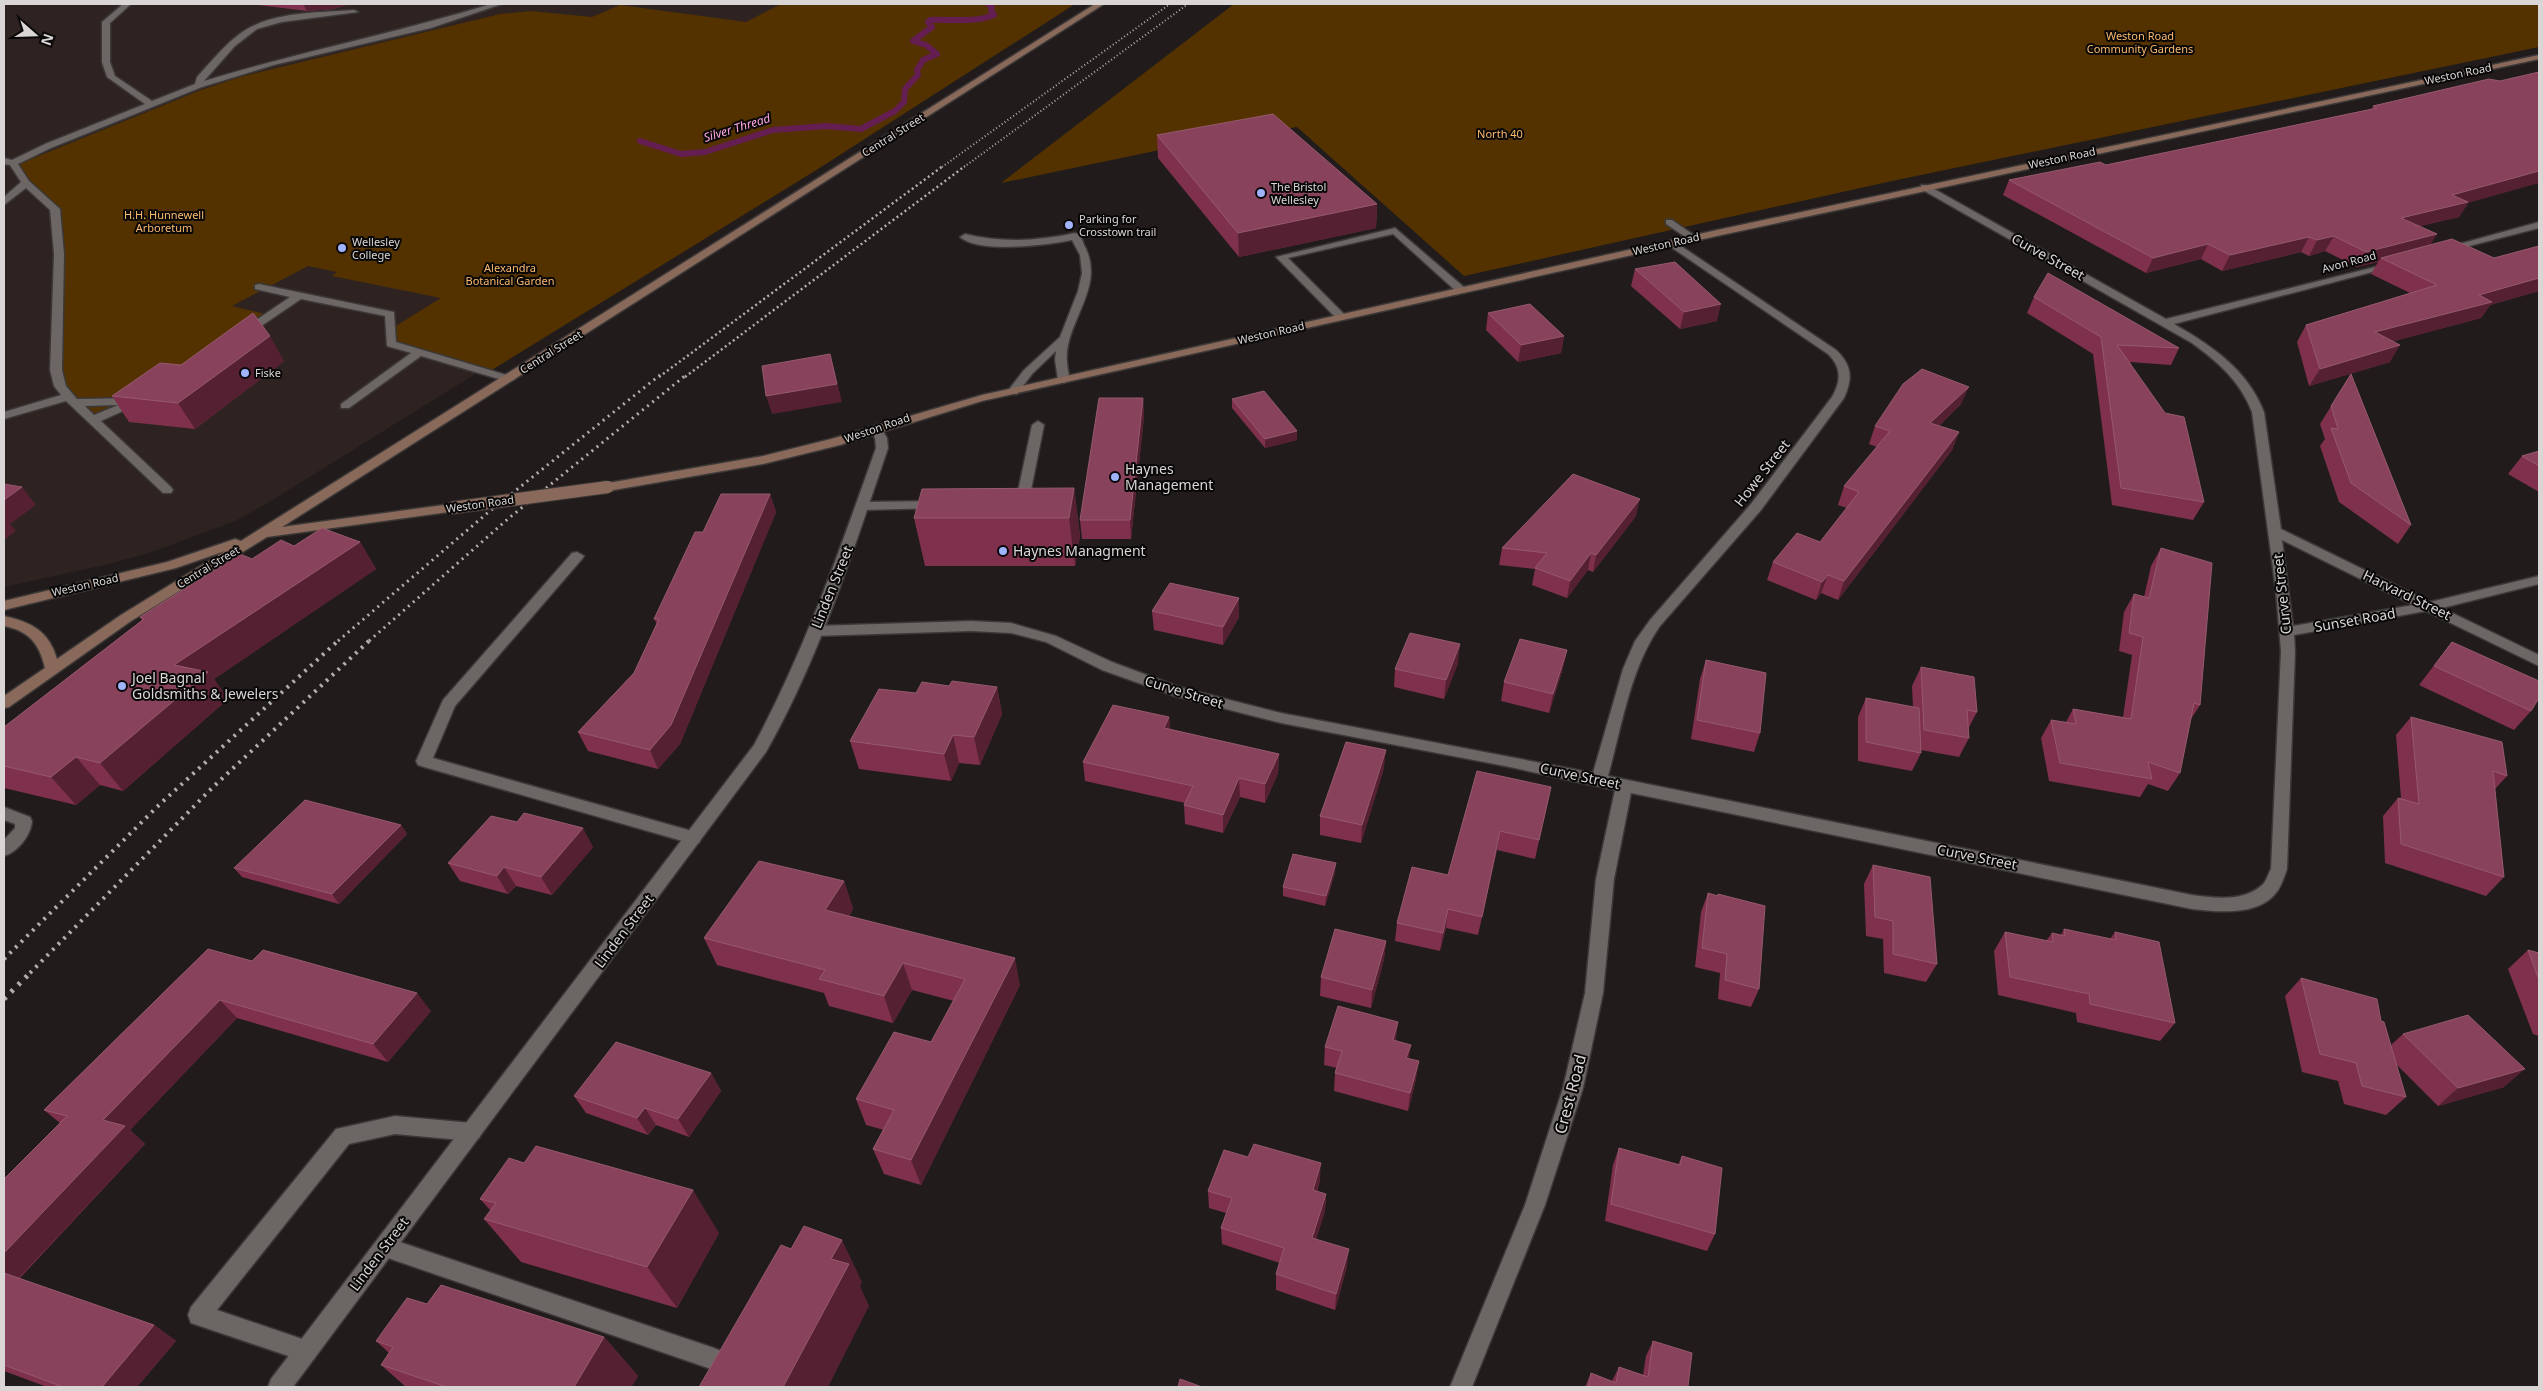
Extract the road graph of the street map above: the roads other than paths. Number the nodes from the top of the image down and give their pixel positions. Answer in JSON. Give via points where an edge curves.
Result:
{"nodes":[{"id":1,"x":127,"y":4,"type":"edge"},
{"id":2,"x":498,"y":4,"type":"edge"},
{"id":3,"x":1100,"y":4,"type":"edge"},
{"id":4,"x":354,"y":12,"type":"dead end"},
{"id":5,"x":2539,"y":57,"type":"edge"},
{"id":6,"x":199,"y":85,"type":"junction"},
{"id":7,"x":150,"y":104,"type":"junction"},
{"id":8,"x":8,"y":162,"type":"edge"},
{"id":9,"x":26,"y":183,"type":"junction"},
{"id":10,"x":1924,"y":188,"type":"junction"},
{"id":11,"x":4,"y":202,"type":"edge"},
{"id":12,"x":1669,"y":222,"type":"dead end"},
{"id":13,"x":2539,"y":225,"type":"edge"},
{"id":14,"x":965,"y":237,"type":"dead end"},
{"id":15,"x":1694,"y":238,"type":"junction"},
{"id":16,"x":1672,"y":243,"type":"junction"},
{"id":17,"x":2434,"y":252,"type":"edge"},
{"id":18,"x":2405,"y":260,"type":"edge"},
{"id":19,"x":259,"y":287,"type":"dead end"},
{"id":20,"x":1461,"y":290,"type":"junction"},
{"id":21,"x":301,"y":294,"type":"junction"},
{"id":22,"x":1341,"y":317,"type":"junction"},
{"id":23,"x":2164,"y":323,"type":"junction"},
{"id":24,"x":1063,"y":339,"type":"junction"},
{"id":25,"x":232,"y":342,"type":"edge"},
{"id":26,"x":420,"y":352,"type":"junction"},
{"id":27,"x":509,"y":379,"type":"junction"},
{"id":28,"x":1064,"y":380,"type":"junction"},
{"id":29,"x":1013,"y":392,"type":"junction"},
{"id":30,"x":71,"y":400,"type":"junction"},
{"id":31,"x":345,"y":406,"type":"dead end"},
{"id":32,"x":4,"y":416,"type":"edge"},
{"id":33,"x":94,"y":420,"type":"junction"},
{"id":34,"x":1038,"y":424,"type":"dead end"},
{"id":35,"x":876,"y":429,"type":"junction"},
{"id":36,"x":167,"y":490,"type":"dead end"},
{"id":37,"x":1005,"y":501,"type":"edge"},
{"id":38,"x":950,"y":504,"type":"edge"},
{"id":39,"x":862,"y":506,"type":"junction"},
{"id":40,"x":2275,"y":531,"type":"junction"},
{"id":41,"x":263,"y":534,"type":"junction"},
{"id":42,"x":577,"y":556,"type":"dead end"},
{"id":43,"x":2539,"y":580,"type":"edge"},
{"id":44,"x":4,"y":604,"type":"edge"},
{"id":45,"x":2430,"y":606,"type":"junction"},
{"id":46,"x":4,"y":620,"type":"edge"},
{"id":47,"x":814,"y":631,"type":"junction"},
{"id":48,"x":2287,"y":632,"type":"junction"},
{"id":49,"x":2539,"y":660,"type":"edge"},
{"id":50,"x":52,"y":668,"type":"junction"},
{"id":51,"x":4,"y":703,"type":"edge"},
{"id":52,"x":1599,"y":780,"type":"junction"},
{"id":53,"x":1624,"y":786,"type":"junction"},
{"id":54,"x":4,"y":813,"type":"edge"},
{"id":55,"x":693,"y":838,"type":"junction"},
{"id":56,"x":4,"y":850,"type":"edge"},
{"id":57,"x":472,"y":1132,"type":"junction"},
{"id":58,"x":385,"y":1247,"type":"junction"},
{"id":59,"x":306,"y":1352,"type":"junction"},
{"id":60,"x":711,"y":1358,"type":"dead end"},
{"id":61,"x":279,"y":1387,"type":"edge"},
{"id":62,"x":1461,"y":1387,"type":"edge"}],
"edges":[{"from":1,"to":7,"type":"street","via":[[106,22],[106,62],[111,77]]},
{"from":2,"to":6,"type":"street","via":[[428,26],[272,63]]},
{"from":3,"to":27,"type":"main road","name":"Central Street"},
{"from":4,"to":6,"type":"street","via":[[262,25],[244,34],[200,79]]},
{"from":5,"to":10,"type":"main road","name":"Weston Road"},
{"from":6,"to":7,"type":"street"},
{"from":7,"to":8,"type":"street"},
{"from":8,"to":9,"type":"street"},
{"from":9,"to":11,"type":"street"},
{"from":9,"to":30,"type":"street","via":[[55,209],[59,254],[56,370],[60,386]]},
{"from":10,"to":15,"type":"main road","name":"Weston Road"},
{"from":10,"to":23,"type":"street","name":"Curve Street"},
{"from":12,"to":15,"type":"street"},
{"from":13,"to":17,"type":"street"},
{"from":14,"to":24,"type":"street","via":[[991,244],[1022,246],[1075,236],[1087,258],[1087,277]]},
{"from":15,"to":16,"type":"main road","name":"Weston Road"},
{"from":16,"to":20,"type":"main road","name":"Weston Road"},
{"from":16,"to":52,"type":"street","name":"Howe Street","via":[[1827,348],[1843,363],[1847,374],[1838,398],[1756,507],[1644,638],[1630,669]]},
{"from":18,"to":23,"type":"street","name":"Avon Road"},
{"from":19,"to":21,"type":"street"},
{"from":20,"to":22,"type":"main road","name":"Weston Road"},
{"from":20,"to":22,"type":"street","via":[[1395,231],[1281,257]]},
{"from":21,"to":25,"type":"street"},
{"from":21,"to":26,"type":"street","via":[[390,314],[391,344]]},
{"from":22,"to":28,"type":"main road","name":"Weston Road"},
{"from":23,"to":40,"type":"street","name":"Curve Street","via":[[2219,358],[2239,376],[2252,394],[2258,412]]},
{"from":24,"to":28,"type":"street","via":[[1059,359]]},
{"from":24,"to":29,"type":"street","via":[[1028,372]]},
{"from":26,"to":27,"type":"street"},
{"from":26,"to":31,"type":"street"},
{"from":27,"to":41,"type":"main road","name":"Central Street"},
{"from":28,"to":29,"type":"main road","name":"Weston Road"},
{"from":29,"to":35,"type":"main road","name":"Weston Road","via":[[927,412]]},
{"from":30,"to":32,"type":"street"},
{"from":30,"to":33,"type":"street"},
{"from":30,"to":33,"type":"street","via":[[142,398]]},
{"from":33,"to":36,"type":"street"},
{"from":34,"to":37,"type":"street","via":[[1023,500]]},
{"from":35,"to":39,"type":"street","name":"Linden Street","via":[[882,448]]},
{"from":35,"to":41,"type":"main road","name":"Weston Road","bridge":true,"via":[[816,448],[742,465]]},
{"from":38,"to":39,"type":"street"},
{"from":39,"to":47,"type":"street","name":"Linden Street","via":[[839,574]]},
{"from":40,"to":45,"type":"street","name":"Harvard Street"},
{"from":40,"to":48,"type":"street","name":"Curve Street"},
{"from":41,"to":44,"type":"main road","name":"Weston Road","via":[[171,564]]},
{"from":41,"to":50,"type":"main road","name":"Central Street","via":[[141,608]]},
{"from":42,"to":55,"type":"street","via":[[448,704],[424,761]]},
{"from":43,"to":45,"type":"street","name":"Sunset Road"},
{"from":45,"to":48,"type":"street","name":"Sunset Road"},
{"from":45,"to":49,"type":"street","name":"Harvard Street"},
{"from":46,"to":50,"type":"main road","via":[[31,629],[41,638],[49,650]]},
{"from":47,"to":52,"type":"street","name":"Curve Street","via":[[971,626],[1011,628],[1051,639],[1123,672],[1192,696],[1281,718]]},
{"from":47,"to":55,"type":"street","name":"Linden Street","via":[[768,734]]},
{"from":48,"to":53,"type":"street","name":"Curve Street","via":[[2279,869],[2269,890],[2249,902],[2214,905],[2192,902]]},
{"from":50,"to":51,"type":"main road","name":"Central Street"},
{"from":52,"to":53,"type":"street","name":"Curve Street"},
{"from":53,"to":62,"type":"street","name":"Crest Road","via":[[1605,879],[1594,993],[1573,1088],[1538,1196]]},
{"from":54,"to":56,"type":"street","via":[[24,821],[22,830]]},
{"from":55,"to":57,"type":"street","name":"Linden Street"},
{"from":57,"to":58,"type":"street","name":"Linden Street"},
{"from":57,"to":59,"type":"street","via":[[395,1125],[343,1136],[199,1315]]},
{"from":58,"to":59,"type":"street","name":"Linden Street"},
{"from":58,"to":60,"type":"street"},
{"from":59,"to":61,"type":"street","name":"Linden Street"}]}
